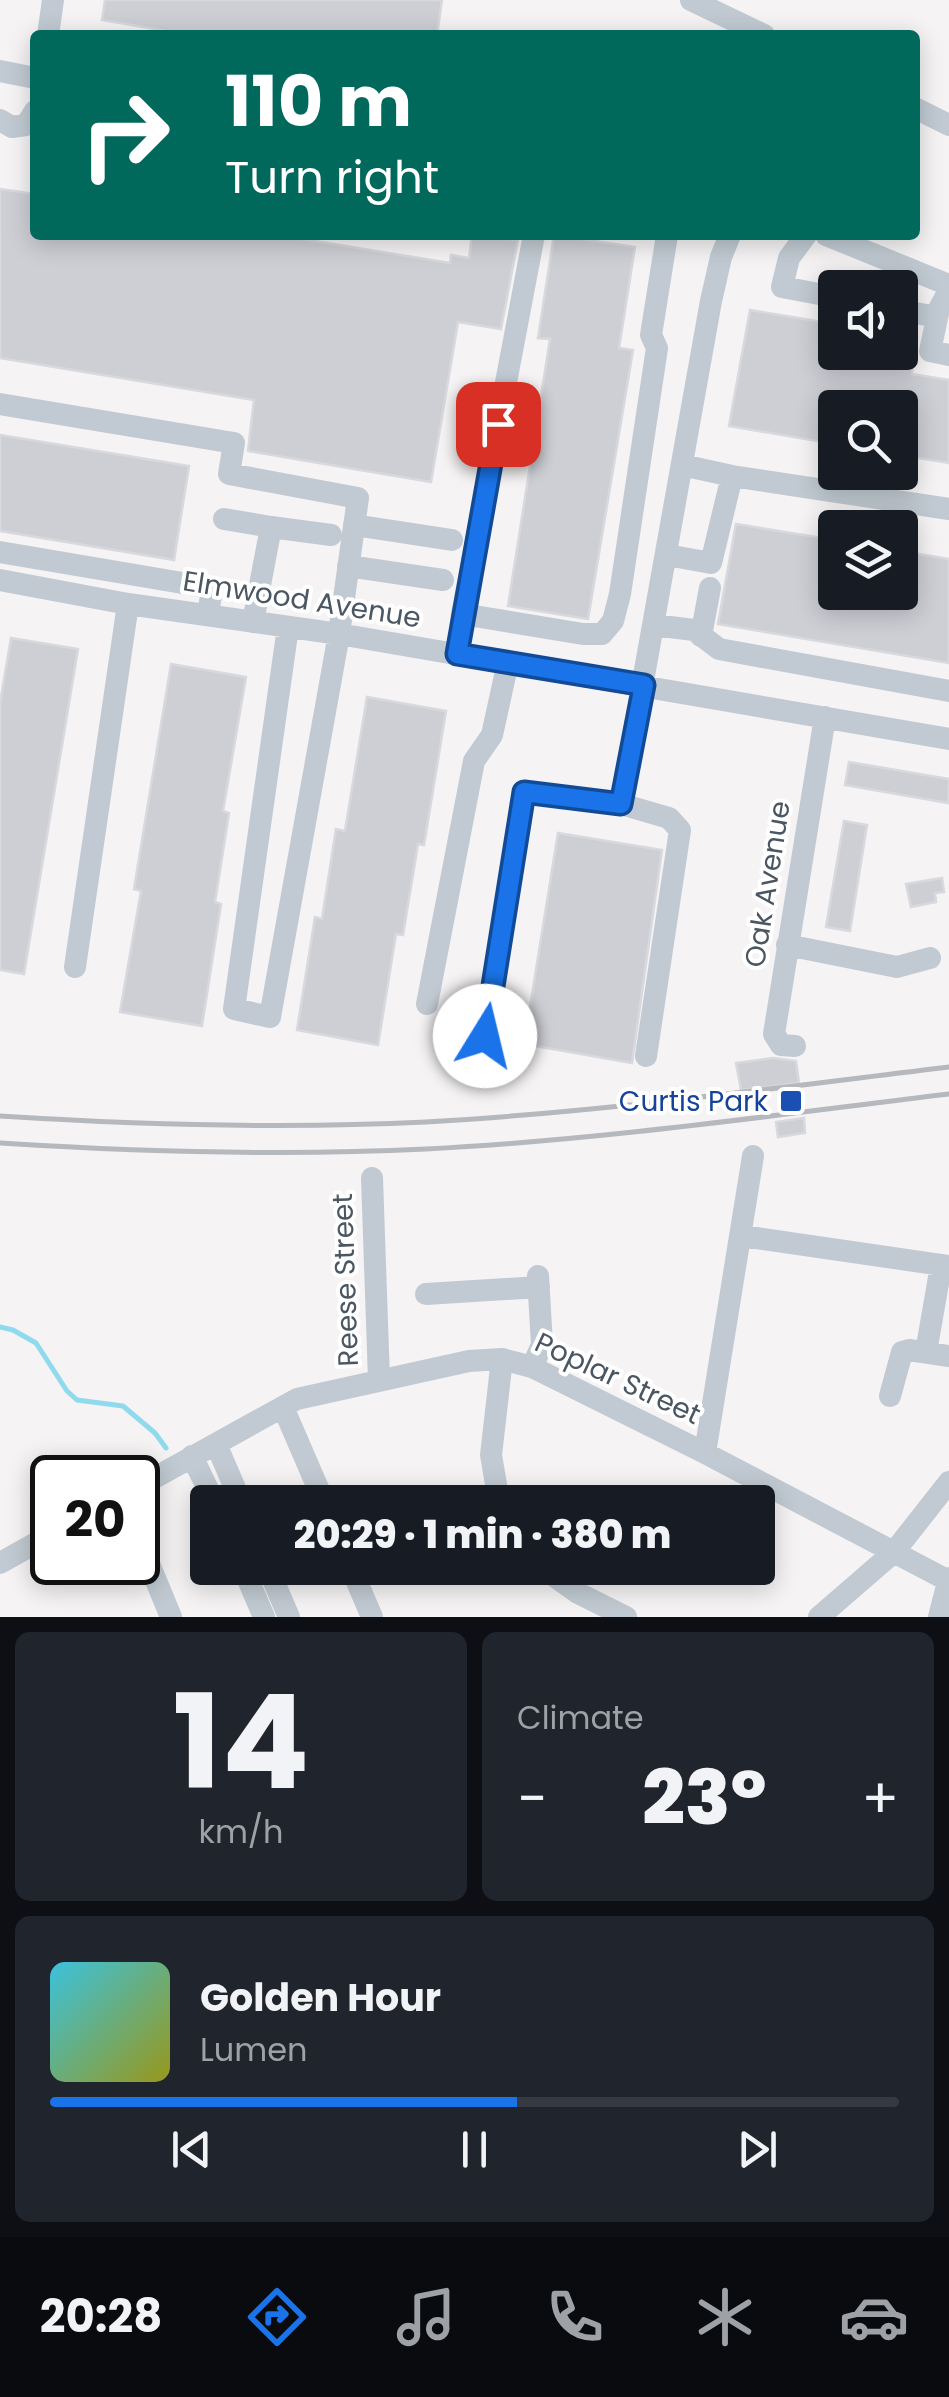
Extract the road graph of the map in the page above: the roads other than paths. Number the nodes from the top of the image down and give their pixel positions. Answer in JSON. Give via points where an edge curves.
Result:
{"nodes":[{"id":1,"x":54,"y":0,"type":"edge"},
{"id":2,"x":692,"y":0,"type":"edge"},
{"id":3,"x":49,"y":30,"type":"edge"},
{"id":4,"x":754,"y":30,"type":"edge"},
{"id":5,"x":0,"y":71,"type":"edge"},
{"id":6,"x":30,"y":77,"type":"edge"},
{"id":7,"x":920,"y":110,"type":"edge"},
{"id":8,"x":30,"y":119,"type":"edge"},
{"id":9,"x":0,"y":120,"type":"edge"},
{"id":10,"x":949,"y":124,"type":"edge"},
{"id":11,"x":533,"y":240,"type":"edge"},
{"id":12,"x":666,"y":240,"type":"edge"},
{"id":13,"x":728,"y":240,"type":"edge"},
{"id":14,"x":802,"y":240,"type":"edge"},
{"id":15,"x":838,"y":240,"type":"edge"},
{"id":16,"x":949,"y":287,"type":"edge"},
{"id":17,"x":818,"y":294,"type":"edge"},
{"id":18,"x":918,"y":313,"type":"edge"},
{"id":19,"x":937,"y":317,"type":"junction"},
{"id":20,"x":949,"y":354,"type":"edge"},
{"id":21,"x":0,"y":404,"type":"edge"},
{"id":22,"x":682,"y":465,"type":"junction"},
{"id":23,"x":732,"y":476,"type":"junction"},
{"id":24,"x":949,"y":509,"type":"edge"},
{"id":25,"x":224,"y":519,"type":"dead end"},
{"id":26,"x":354,"y":525,"type":"junction"},
{"id":27,"x":271,"y":527,"type":"junction"},
{"id":28,"x":331,"y":536,"type":"dead end"},
{"id":29,"x":452,"y":540,"type":"dead end"},
{"id":30,"x":0,"y":552,"type":"edge"},
{"id":31,"x":667,"y":555,"type":"junction"},
{"id":32,"x":44,"y":559,"type":"junction"},
{"id":33,"x":348,"y":566,"type":"junction"},
{"id":34,"x":0,"y":580,"type":"edge"},
{"id":35,"x":443,"y":580,"type":"dead end"},
{"id":36,"x":39,"y":588,"type":"junction"},
{"id":37,"x":710,"y":588,"type":"dead end"},
{"id":38,"x":128,"y":604,"type":"junction"},
{"id":39,"x":462,"y":614,"type":"junction"},
{"id":40,"x":208,"y":616,"type":"junction"},
{"id":41,"x":253,"y":622,"type":"junction"},
{"id":42,"x":288,"y":626,"type":"junction"},
{"id":43,"x":654,"y":626,"type":"junction"},
{"id":44,"x":339,"y":634,"type":"junction"},
{"id":45,"x":701,"y":636,"type":"junction"},
{"id":46,"x":457,"y":654,"type":"junction"},
{"id":47,"x":508,"y":662,"type":"junction"},
{"id":48,"x":644,"y":685,"type":"junction"},
{"id":49,"x":949,"y":691,"type":"edge"},
{"id":50,"x":825,"y":717,"type":"junction"},
{"id":51,"x":949,"y":739,"type":"edge"},
{"id":52,"x":621,"y":804,"type":"junction"},
{"id":53,"x":788,"y":945,"type":"junction"},
{"id":54,"x":930,"y":958,"type":"dead end"},
{"id":55,"x":74,"y":967,"type":"dead end"},
{"id":56,"x":427,"y":1004,"type":"dead end"},
{"id":57,"x":485,"y":1036,"type":"dead end"},
{"id":58,"x":794,"y":1046,"type":"dead end"},
{"id":59,"x":646,"y":1056,"type":"dead end"},
{"id":60,"x":753,"y":1156,"type":"dead end"},
{"id":61,"x":372,"y":1178,"type":"dead end"},
{"id":62,"x":742,"y":1236,"type":"junction"},
{"id":63,"x":945,"y":1266,"type":"edge"},
{"id":64,"x":426,"y":1294,"type":"dead end"},
{"id":65,"x":937,"y":1354,"type":"edge"},
{"id":66,"x":502,"y":1360,"type":"junction"},
{"id":67,"x":532,"y":1367,"type":"junction"},
{"id":68,"x":379,"y":1380,"type":"junction"},
{"id":69,"x":890,"y":1396,"type":"dead end"},
{"id":70,"x":283,"y":1407,"type":"junction"},
{"id":71,"x":216,"y":1444,"type":"junction"},
{"id":72,"x":705,"y":1453,"type":"junction"},
{"id":73,"x":192,"y":1456,"type":"junction"},
{"id":74,"x":160,"y":1474,"type":"edge"},
{"id":75,"x":949,"y":1482,"type":"edge"},
{"id":76,"x":206,"y":1485,"type":"edge"},
{"id":77,"x":234,"y":1485,"type":"edge"},
{"id":78,"x":317,"y":1485,"type":"edge"},
{"id":79,"x":496,"y":1485,"type":"edge"},
{"id":80,"x":30,"y":1546,"type":"edge"},
{"id":81,"x":894,"y":1552,"type":"junction"},
{"id":82,"x":0,"y":1563,"type":"edge"},
{"id":83,"x":948,"y":1579,"type":"edge"},
{"id":84,"x":158,"y":1585,"type":"edge"},
{"id":85,"x":250,"y":1585,"type":"edge"},
{"id":86,"x":275,"y":1585,"type":"edge"},
{"id":87,"x":358,"y":1585,"type":"edge"},
{"id":88,"x":567,"y":1585,"type":"edge"},
{"id":89,"x":171,"y":1617,"type":"edge"},
{"id":90,"x":264,"y":1617,"type":"edge"},
{"id":91,"x":289,"y":1617,"type":"edge"},
{"id":92,"x":372,"y":1617,"type":"edge"},
{"id":93,"x":626,"y":1617,"type":"edge"},
{"id":94,"x":819,"y":1617,"type":"edge"},
{"id":95,"x":939,"y":1617,"type":"edge"}],
"edges":[{"from":1,"to":3,"type":"street"},
{"from":2,"to":4,"type":"street"},
{"from":5,"to":6,"type":"street"},
{"from":7,"to":10,"type":"street"},
{"from":8,"to":9,"type":"street","via":[[12,127]]},
{"from":11,"to":39,"type":"street"},
{"from":12,"to":39,"type":"street","via":[[652,335],[657,348],[613,620],[602,634],[583,634]]},
{"from":13,"to":22,"type":"street"},
{"from":14,"to":17,"type":"street","via":[[789,258],[782,287]]},
{"from":15,"to":16,"type":"street"},
{"from":16,"to":19,"type":"street"},
{"from":18,"to":19,"type":"street"},
{"from":19,"to":20,"type":"street","via":[[930,352]]},
{"from":21,"to":26,"type":"street","via":[[234,443],[229,474],[358,498]]},
{"from":22,"to":23,"type":"street"},
{"from":22,"to":31,"type":"street"},
{"from":23,"to":24,"type":"street"},
{"from":23,"to":31,"type":"street","via":[[711,563]]},
{"from":25,"to":27,"type":"street"},
{"from":26,"to":29,"type":"street"},
{"from":26,"to":33,"type":"street"},
{"from":27,"to":28,"type":"street"},
{"from":27,"to":41,"type":"street"},
{"from":30,"to":32,"type":"street"},
{"from":31,"to":43,"type":"street"},
{"from":32,"to":36,"type":"street"},
{"from":32,"to":40,"type":"street","via":[[212,588]]},
{"from":33,"to":35,"type":"street"},
{"from":33,"to":44,"type":"street"},
{"from":34,"to":36,"type":"street","name":"Elmwood Avenue"},
{"from":36,"to":38,"type":"street","name":"Elmwood Avenue"},
{"from":37,"to":45,"type":"street"},
{"from":38,"to":40,"type":"street","name":"Elmwood Avenue"},
{"from":38,"to":55,"type":"street"},
{"from":39,"to":46,"type":"street"},
{"from":40,"to":41,"type":"street","name":"Elmwood Avenue"},
{"from":41,"to":42,"type":"street","name":"Elmwood Avenue"},
{"from":42,"to":44,"type":"street","name":"Elmwood Avenue"},
{"from":42,"to":44,"type":"street","via":[[234,1009],[270,1017]]},
{"from":43,"to":45,"type":"street"},
{"from":43,"to":48,"type":"street"},
{"from":44,"to":46,"type":"street","name":"Elmwood Avenue"},
{"from":45,"to":49,"type":"street","via":[[719,649]]},
{"from":46,"to":47,"type":"street","name":"Elmwood Avenue"},
{"from":47,"to":48,"type":"street","name":"Elmwood Avenue"},
{"from":47,"to":56,"type":"street","via":[[492,735],[474,761]]},
{"from":48,"to":50,"type":"street","name":"Elmwood Avenue"},
{"from":48,"to":52,"type":"street"},
{"from":50,"to":51,"type":"street","name":"Elmwood Avenue"},
{"from":50,"to":53,"type":"street","name":"Oak Avenue"},
{"from":52,"to":57,"type":"street","via":[[524,792]]},
{"from":52,"to":59,"type":"street","via":[[669,818],[680,830]]},
{"from":53,"to":54,"type":"street","via":[[897,967]]},
{"from":53,"to":58,"type":"street","name":"Oak Avenue","via":[[774,1034]]},
{"from":60,"to":62,"type":"street"},
{"from":61,"to":68,"type":"street","name":"Reese Street"},
{"from":62,"to":63,"type":"street"},
{"from":62,"to":72,"type":"street"},
{"from":63,"to":65,"type":"street"},
{"from":64,"to":67,"type":"street","via":[[538,1282],[542,1345]]},
{"from":65,"to":69,"type":"street","via":[[902,1352]]},
{"from":66,"to":67,"type":"street","name":"Poplar Street"},
{"from":66,"to":68,"type":"street","name":"Poplar Street","via":[[469,1360]]},
{"from":66,"to":79,"type":"street","via":[[491,1456]]},
{"from":67,"to":72,"type":"street","name":"Poplar Street"},
{"from":68,"to":70,"type":"street","name":"Poplar Street"},
{"from":70,"to":71,"type":"street","name":"Poplar Street"},
{"from":70,"to":78,"type":"street"},
{"from":71,"to":73,"type":"street","name":"Poplar Street"},
{"from":71,"to":77,"type":"street"},
{"from":72,"to":81,"type":"street","name":"Poplar Street"},
{"from":73,"to":74,"type":"street","name":"Poplar Street"},
{"from":73,"to":76,"type":"street"},
{"from":75,"to":81,"type":"street"},
{"from":80,"to":82,"type":"street"},
{"from":81,"to":83,"type":"street","name":"Poplar Street"},
{"from":81,"to":94,"type":"street"},
{"from":83,"to":95,"type":"street"},
{"from":84,"to":89,"type":"street"},
{"from":85,"to":90,"type":"street"},
{"from":86,"to":91,"type":"street"},
{"from":87,"to":92,"type":"street"},
{"from":88,"to":93,"type":"street"}]}
